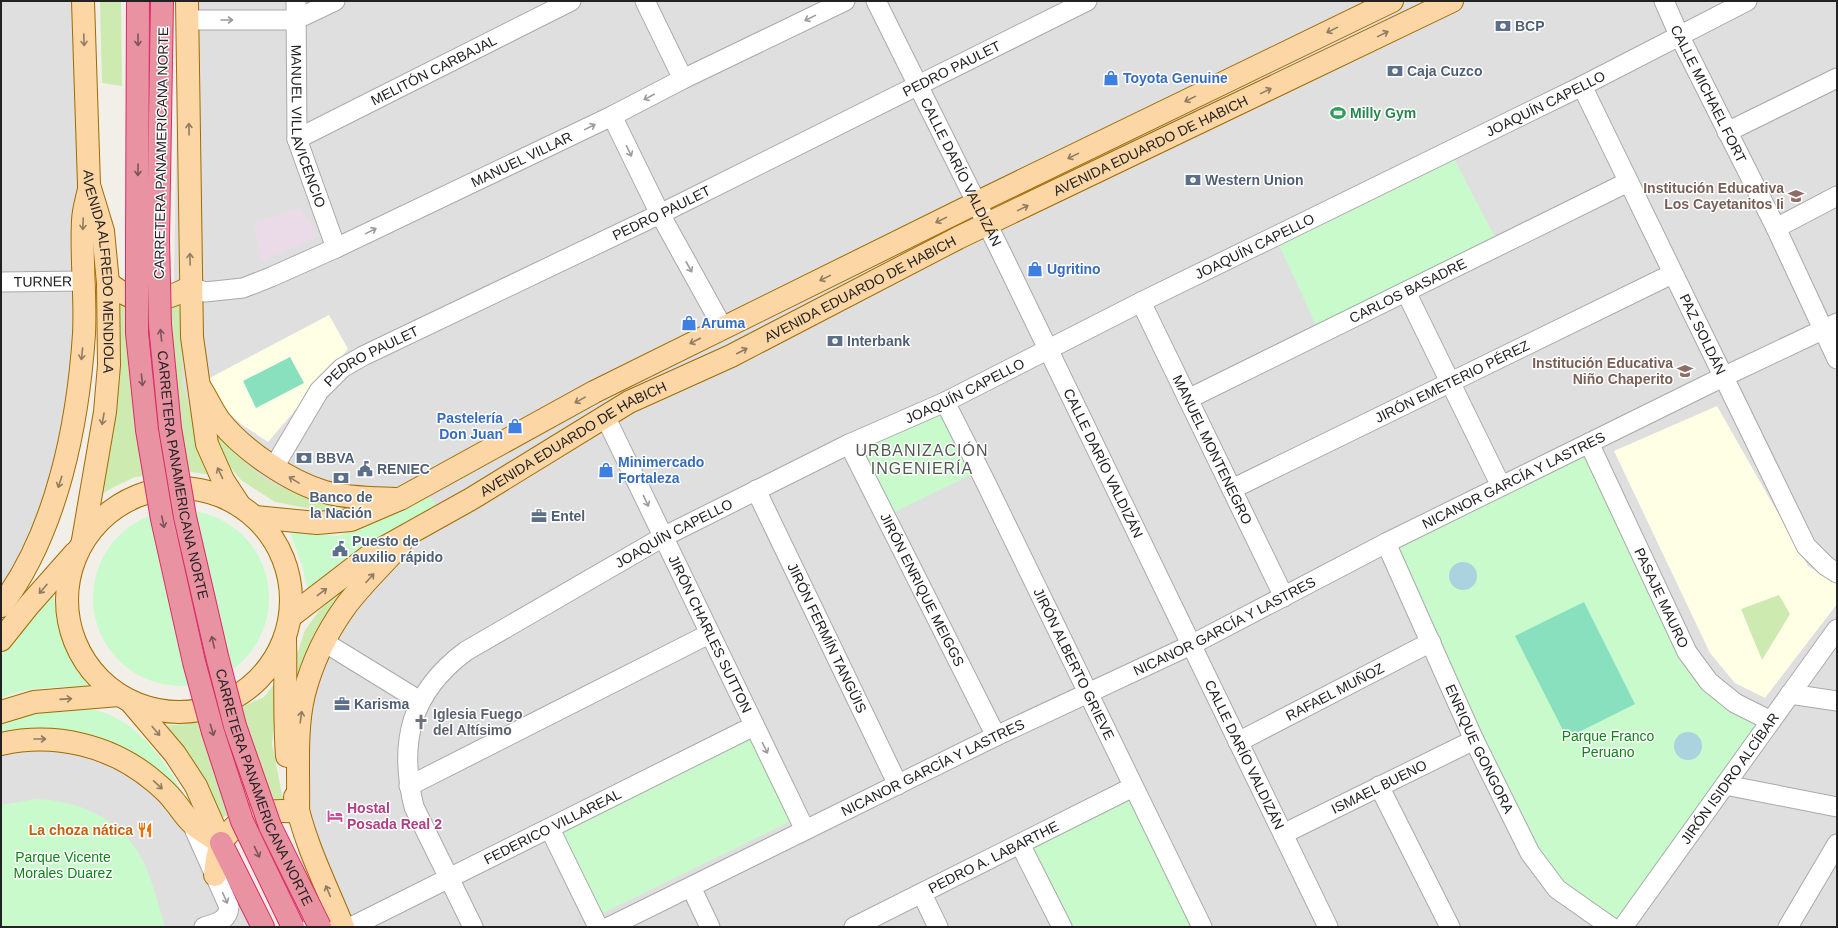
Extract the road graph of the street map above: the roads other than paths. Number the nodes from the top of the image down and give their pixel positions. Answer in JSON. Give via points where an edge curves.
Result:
{"nodes":[{"id":1,"x":83,"y":1,"type":"edge"},
{"id":2,"x":138,"y":1,"type":"edge"},
{"id":3,"x":162,"y":1,"type":"edge"},
{"id":4,"x":296,"y":1,"type":"edge"},
{"id":5,"x":335,"y":1,"type":"edge"},
{"id":6,"x":571,"y":1,"type":"edge"},
{"id":7,"x":645,"y":1,"type":"edge"},
{"id":8,"x":845,"y":1,"type":"edge"},
{"id":9,"x":876,"y":1,"type":"edge"},
{"id":10,"x":1087,"y":1,"type":"edge"},
{"id":11,"x":1392,"y":1,"type":"edge"},
{"id":12,"x":1452,"y":1,"type":"edge"},
{"id":13,"x":1664,"y":1,"type":"edge"},
{"id":14,"x":1747,"y":1,"type":"edge"},
{"id":15,"x":187,"y":11,"type":"edge"},
{"id":16,"x":295,"y":20,"type":"junction"},
{"id":17,"x":1679,"y":35,"type":"junction"},
{"id":18,"x":1837,"y":78,"type":"edge"},
{"id":19,"x":683,"y":79,"type":"junction"},
{"id":20,"x":917,"y":85,"type":"junction"},
{"id":21,"x":1582,"y":86,"type":"junction"},
{"id":22,"x":612,"y":116,"type":"junction"},
{"id":23,"x":1728,"y":132,"type":"junction"},
{"id":24,"x":297,"y":139,"type":"junction"},
{"id":25,"x":1628,"y":182,"type":"junction"},
{"id":26,"x":89,"y":186,"type":"junction"},
{"id":27,"x":1837,"y":196,"type":"edge"},
{"id":28,"x":976,"y":203,"type":"junction"},
{"id":29,"x":660,"y":214,"type":"junction"},
{"id":30,"x":987,"y":224,"type":"junction"},
{"id":31,"x":1776,"y":228,"type":"junction"},
{"id":32,"x":336,"y":248,"type":"junction"},
{"id":33,"x":1672,"y":274,"type":"junction"},
{"id":34,"x":84,"y":281,"type":"junction"},
{"id":35,"x":1,"y":282,"type":"edge"},
{"id":36,"x":108,"y":283,"type":"junction"},
{"id":37,"x":191,"y":287,"type":"junction"},
{"id":38,"x":1406,"y":292,"type":"junction"},
{"id":39,"x":1141,"y":302,"type":"junction"},
{"id":40,"x":1830,"y":326,"type":"edge"},
{"id":41,"x":723,"y":328,"type":"junction"},
{"id":42,"x":1048,"y":348,"type":"junction"},
{"id":43,"x":1837,"y":359,"type":"edge"},
{"id":44,"x":1722,"y":377,"type":"junction"},
{"id":45,"x":197,"y":382,"type":"junction"},
{"id":46,"x":1450,"y":382,"type":"junction"},
{"id":47,"x":1188,"y":399,"type":"junction"},
{"id":48,"x":945,"y":402,"type":"junction"},
{"id":49,"x":605,"y":416,"type":"junction"},
{"id":50,"x":1589,"y":443,"type":"junction"},
{"id":51,"x":849,"y":444,"type":"junction"},
{"id":52,"x":274,"y":467,"type":"junction"},
{"id":53,"x":438,"y":478,"type":"junction"},
{"id":54,"x":1501,"y":486,"type":"junction"},
{"id":55,"x":1232,"y":489,"type":"junction"},
{"id":56,"x":756,"y":490,"type":"junction"},
{"id":57,"x":400,"y":499,"type":"junction"},
{"id":58,"x":456,"y":507,"type":"junction"},
{"id":59,"x":247,"y":511,"type":"junction"},
{"id":60,"x":414,"y":530,"type":"junction"},
{"id":61,"x":663,"y":537,"type":"junction"},
{"id":62,"x":1386,"y":543,"type":"junction"},
{"id":63,"x":81,"y":545,"type":"junction"},
{"id":64,"x":1837,"y":573,"type":"edge"},
{"id":65,"x":1284,"y":597,"type":"junction"},
{"id":66,"x":1,"y":606,"type":"edge"},
{"id":67,"x":291,"y":616,"type":"junction"},
{"id":68,"x":1837,"y":629,"type":"edge"},
{"id":69,"x":710,"y":634,"type":"junction"},
{"id":70,"x":285,"y":639,"type":"junction"},
{"id":71,"x":1,"y":640,"type":"edge"},
{"id":72,"x":324,"y":642,"type":"junction"},
{"id":73,"x":1431,"y":642,"type":"junction"},
{"id":74,"x":1191,"y":645,"type":"junction"},
{"id":75,"x":1089,"y":694,"type":"junction"},
{"id":76,"x":1790,"y":694,"type":"junction"},
{"id":77,"x":125,"y":698,"type":"junction"},
{"id":78,"x":420,"y":701,"type":"junction"},
{"id":79,"x":1837,"y":701,"type":"edge"},
{"id":80,"x":1,"y":712,"type":"edge"},
{"id":81,"x":1771,"y":721,"type":"junction"},
{"id":82,"x":754,"y":726,"type":"junction"},
{"id":83,"x":996,"y":736,"type":"junction"},
{"id":84,"x":1474,"y":740,"type":"junction"},
{"id":85,"x":1238,"y":742,"type":"junction"},
{"id":86,"x":1,"y":744,"type":"edge"},
{"id":87,"x":898,"y":785,"type":"junction"},
{"id":88,"x":1725,"y":785,"type":"junction"},
{"id":89,"x":409,"y":786,"type":"junction"},
{"id":90,"x":1379,"y":786,"type":"junction"},
{"id":91,"x":1133,"y":787,"type":"junction"},
{"id":92,"x":1837,"y":807,"type":"edge"},
{"id":93,"x":298,"y":812,"type":"junction"},
{"id":94,"x":192,"y":824,"type":"junction"},
{"id":95,"x":550,"y":829,"type":"junction"},
{"id":96,"x":805,"y":830,"type":"junction"},
{"id":97,"x":1283,"y":834,"type":"junction"},
{"id":98,"x":221,"y":843,"type":"junction"},
{"id":99,"x":1020,"y":844,"type":"junction"},
{"id":100,"x":1837,"y":844,"type":"edge"},
{"id":101,"x":214,"y":875,"type":"junction"},
{"id":102,"x":450,"y":879,"type":"junction"},
{"id":103,"x":691,"y":887,"type":"junction"},
{"id":104,"x":922,"y":894,"type":"junction"},
{"id":105,"x":1793,"y":926,"type":"edge"},
{"id":106,"x":204,"y":927,"type":"edge"},
{"id":107,"x":263,"y":927,"type":"edge"},
{"id":108,"x":293,"y":927,"type":"edge"},
{"id":109,"x":320,"y":927,"type":"edge"},
{"id":110,"x":343,"y":927,"type":"edge"},
{"id":111,"x":351,"y":927,"type":"edge"},
{"id":112,"x":473,"y":927,"type":"edge"},
{"id":113,"x":598,"y":927,"type":"edge"},
{"id":114,"x":609,"y":927,"type":"edge"},
{"id":115,"x":710,"y":927,"type":"edge"},
{"id":116,"x":854,"y":927,"type":"edge"},
{"id":117,"x":938,"y":927,"type":"edge"},
{"id":118,"x":1062,"y":927,"type":"edge"},
{"id":119,"x":1202,"y":927,"type":"edge"},
{"id":120,"x":1328,"y":927,"type":"edge"},
{"id":121,"x":1450,"y":927,"type":"edge"},
{"id":122,"x":1611,"y":927,"type":"edge"},
{"id":123,"x":1623,"y":927,"type":"edge"}],
"edges":[{"from":1,"to":26,"type":"main road","name":"AVENIDA ALFREDO MENDIOLA","one_way":true},
{"from":2,"to":108,"type":"highway","name":"CARRETERA PANAMERICANA NORTE","one_way":true,"bridge":true,"via":[[137,332],[147,430],[162,519],[194,662],[213,732],[242,821]]},
{"from":109,"to":3,"type":"highway","name":"CARRETERA PANAMERICANA NORTE","one_way":true,"bridge":true,"via":[[270,826],[235,726],[216,656],[185,517],[170,428],[160,325],[158,240]]},
{"from":4,"to":16,"type":"street","name":"MANUEL VILLAVICENCIO"},
{"from":5,"to":16,"type":"street"},
{"from":6,"to":24,"type":"street","name":"MELITÓN CARBAJAL"},
{"from":7,"to":19,"type":"street"},
{"from":8,"to":19,"type":"street","name":"MANUEL VILLAR","one_way":true},
{"from":9,"to":20,"type":"street","name":"CALLE DARÍO VALDIZÁN"},
{"from":10,"to":20,"type":"street","name":"PEDRO PAULET"},
{"from":11,"to":28,"type":"main road","name":"AVENIDA EDUARDO DE HABICH","one_way":true},
{"from":30,"to":12,"type":"main road","name":"AVENIDA EDUARDO DE HABICH","one_way":true},
{"from":13,"to":17,"type":"street","name":"CALLE MICHAEL FORT"},
{"from":14,"to":17,"type":"street","name":"JOAQUÍN CAPELLO"},
{"from":15,"to":16,"type":"street","one_way":true},
{"from":37,"to":15,"type":"main road","one_way":true},
{"from":16,"to":24,"type":"street","name":"MANUEL VILLAVICENCIO"},
{"from":17,"to":21,"type":"street","name":"JOAQUÍN CAPELLO"},
{"from":17,"to":23,"type":"street","name":"CALLE MICHAEL FORT"},
{"from":18,"to":23,"type":"street"},
{"from":19,"to":22,"type":"street","name":"MANUEL VILLAR","one_way":true},
{"from":20,"to":28,"type":"street","name":"CALLE DARÍO VALDIZÁN"},
{"from":20,"to":29,"type":"street","name":"PEDRO PAULET"},
{"from":21,"to":25,"type":"street","name":"PAZ SOLDÁN"},
{"from":21,"to":39,"type":"street","name":"JOAQUÍN CAPELLO"},
{"from":22,"to":29,"type":"street","one_way":true},
{"from":32,"to":22,"type":"street","name":"MANUEL VILLAR","one_way":true},
{"from":23,"to":31,"type":"street","name":"CALLE MICHAEL FORT"},
{"from":24,"to":32,"type":"street","name":"MANUEL VILLAVICENCIO"},
{"from":25,"to":33,"type":"street","name":"PAZ SOLDÁN"},
{"from":25,"to":38,"type":"street","name":"CARLOS BASADRE"},
{"from":26,"to":34,"type":"main road","one_way":true,"via":[[82,220]]},
{"from":26,"to":36,"type":"main road","name":"AVENIDA ALFREDO MENDIOLA","via":[[103,231]]},
{"from":27,"to":31,"type":"street"},
{"from":28,"to":30,"type":"street","name":"CALLE DARÍO VALDIZÁN"},
{"from":28,"to":41,"type":"main road","name":"AVENIDA EDUARDO DE HABICH","one_way":true},
{"from":29,"to":41,"type":"street","one_way":true},
{"from":29,"to":52,"type":"street","name":"PEDRO PAULET","via":[[342,368],[319,391]]},
{"from":30,"to":42,"type":"street","name":"CALLE DARÍO VALDIZÁN"},
{"from":49,"to":30,"type":"main road","name":"AVENIDA EDUARDO DE HABICH","one_way":true,"via":[[629,402],[731,356]]},
{"from":31,"to":40,"type":"street","name":"CALLE MICHAEL FORT"},
{"from":32,"to":37,"type":"street","name":"MANUEL VILLAR","via":[[243,288],[205,292]]},
{"from":33,"to":44,"type":"street","name":"PAZ SOLDÁN"},
{"from":33,"to":46,"type":"street","name":"JIRÓN EMETERIO PÉREZ"},
{"from":34,"to":35,"type":"street","name":"TURNER"},
{"from":34,"to":66,"type":"main road","one_way":true,"via":[[84,333],[74,423],[61,478],[40,538],[23,572]]},
{"from":36,"to":37,"type":"main road","via":[[134,299],[151,300],[168,298]]},
{"from":36,"to":63,"type":"main road","name":"AVENIDA ALFREDO MENDIOLA","one_way":true,"via":[[109,365],[105,412]]},
{"from":37,"to":45,"type":"main road","via":[[192,337]]},
{"from":38,"to":46,"type":"street"},
{"from":38,"to":47,"type":"street","name":"CARLOS BASADRE"},
{"from":39,"to":42,"type":"street","name":"JOAQUÍN CAPELLO"},
{"from":39,"to":47,"type":"street","name":"MANUEL MONTENEGRO"},
{"from":40,"to":43,"type":"street","name":"CALLE MICHAEL FORT"},
{"from":40,"to":44,"type":"street","name":"NICANOR GARCÍA Y LASTRES"},
{"from":41,"to":53,"type":"main road","name":"AVENIDA EDUARDO DE HABICH","one_way":true,"via":[[594,392]]},
{"from":42,"to":48,"type":"street","name":"JOAQUÍN CAPELLO"},
{"from":42,"to":74,"type":"street","name":"CALLE DARÍO VALDIZÁN"},
{"from":44,"to":50,"type":"street","name":"NICANOR GARCÍA Y LASTRES"},
{"from":44,"to":64,"type":"street","name":"PAZ SOLDÁN","via":[[1806,546]]},
{"from":45,"to":52,"type":"main road","via":[[220,421],[244,445]]},
{"from":59,"to":45,"type":"main road","one_way":true,"via":[[223,480],[206,444]]},
{"from":46,"to":54,"type":"street"},
{"from":46,"to":55,"type":"street","name":"JIRÓN EMETERIO PÉREZ"},
{"from":47,"to":55,"type":"street","name":"MANUEL MONTENEGRO"},
{"from":48,"to":51,"type":"street","name":"JOAQUÍN CAPELLO"},
{"from":48,"to":75,"type":"street","name":"JIRÓN ALBERTO GRIEVE"},
{"from":49,"to":58,"type":"main road","name":"AVENIDA EDUARDO DE HABICH"},
{"from":49,"to":61,"type":"street","name":"JIRÓN CHARLES SUTTON","one_way":true},
{"from":50,"to":54,"type":"street","name":"NICANOR GARCÍA Y LASTRES"},
{"from":50,"to":81,"type":"street","name":"PASAJE MAURO","via":[[1687,652],[1709,682],[1735,703]]},
{"from":51,"to":56,"type":"street","name":"JOAQUÍN CAPELLO"},
{"from":51,"to":83,"type":"street","name":"JIRÓN ENRIQUE MEIGGS"},
{"from":57,"to":52,"type":"main road","one_way":true,"via":[[327,492],[301,484]]},
{"from":53,"to":57,"type":"main road","name":"AVENIDA EDUARDO DE HABICH"},
{"from":53,"to":58,"type":"main road","via":[[433,494],[436,500]]},
{"from":54,"to":62,"type":"street","name":"NICANOR GARCÍA Y LASTRES"},
{"from":55,"to":65,"type":"street","name":"MANUEL MONTENEGRO"},
{"from":56,"to":61,"type":"street","name":"JOAQUÍN CAPELLO"},
{"from":56,"to":87,"type":"street","name":"JIRÓN FERMÍN TANGÜIS"},
{"from":57,"to":59,"type":"main road","name":"AVENIDA EDUARDO DE HABICH","via":[[351,520],[318,523]]},
{"from":58,"to":60,"type":"main road","name":"AVENIDA EDUARDO DE HABICH"},
{"from":59,"to":63,"type":"main road","via":[[207,491],[172,488],[137,496],[107,514]]},
{"from":59,"to":67,"type":"main road","via":[[278,545],[290,580]]},
{"from":67,"to":60,"type":"main road","name":"AVENIDA EDUARDO DE HABICH","one_way":true,"via":[[368,556]]},
{"from":72,"to":60,"type":"main road","one_way":true,"via":[[356,593]]},
{"from":61,"to":69,"type":"street","name":"JIRÓN CHARLES SUTTON"},
{"from":61,"to":78,"type":"street","name":"JOAQUÍN CAPELLO","via":[[466,651],[447,664],[432,681]]},
{"from":62,"to":65,"type":"street","name":"NICANOR GARCÍA Y LASTRES"},
{"from":62,"to":73,"type":"street","name":"ENRIQUE GONGORA"},
{"from":63,"to":71,"type":"main road","one_way":true},
{"from":63,"to":77,"type":"main road","name":"AVENIDA ALFREDO MENDIOLA","via":[[71,571],[66,604],[73,639],[90,670],[109,689]]},
{"from":65,"to":74,"type":"street","name":"NICANOR GARCÍA Y LASTRES"},
{"from":67,"to":70,"type":"main road"},
{"from":68,"to":76,"type":"street","name":"JIRÓN ISIDRO ALCÍBAR"},
{"from":69,"to":82,"type":"street","name":"JIRÓN CHARLES SUTTON"},
{"from":69,"to":89,"type":"street"},
{"from":70,"to":77,"type":"main road","via":[[267,671],[239,696],[204,710],[166,712]]},
{"from":70,"to":93,"type":"main road","via":[[284,723]]},
{"from":72,"to":78,"type":"street"},
{"from":93,"to":72,"type":"main road","one_way":true,"via":[[300,725],[304,694]]},
{"from":73,"to":84,"type":"street","name":"ENRIQUE GONGORA"},
{"from":73,"to":85,"type":"street","name":"RAFAEL MUÑOZ"},
{"from":74,"to":75,"type":"street","name":"NICANOR GARCÍA Y LASTRES"},
{"from":74,"to":85,"type":"street","name":"CALLE DARÍO VALDIZÁN"},
{"from":75,"to":83,"type":"street","name":"NICANOR GARCÍA Y LASTRES"},
{"from":75,"to":91,"type":"street","name":"JIRÓN ALBERTO GRIEVE"},
{"from":76,"to":79,"type":"street"},
{"from":76,"to":81,"type":"street","name":"JIRÓN ISIDRO ALCÍBAR"},
{"from":80,"to":77,"type":"main road","one_way":true,"via":[[34,702]]},
{"from":77,"to":98,"type":"main road","one_way":true,"via":[[179,760],[196,786]]},
{"from":78,"to":89,"type":"street","name":"JOAQUÍN CAPELLO","via":[[413,718],[409,742]]},
{"from":81,"to":88,"type":"street","name":"JIRÓN ISIDRO ALCÍBAR"},
{"from":82,"to":95,"type":"street","name":"FEDERICO VILLAREAL"},
{"from":82,"to":96,"type":"street","name":"JIRÓN CHARLES SUTTON","one_way":true},
{"from":83,"to":87,"type":"street","name":"NICANOR GARCÍA Y LASTRES"},
{"from":84,"to":90,"type":"street","name":"ISMAEL BUENO"},
{"from":84,"to":122,"type":"street","name":"ENRIQUE GONGORA","via":[[1539,867],[1557,889]]},
{"from":85,"to":97,"type":"street","name":"CALLE DARÍO VALDIZÁN"},
{"from":86,"to":94,"type":"main road","one_way":true,"via":[[56,739],[105,752],[154,781],[173,799]]},
{"from":87,"to":96,"type":"street","name":"NICANOR GARCÍA Y LASTRES"},
{"from":88,"to":92,"type":"street"},
{"from":88,"to":123,"type":"street","name":"JIRÓN ISIDRO ALCÍBAR"},
{"from":89,"to":102,"type":"street","name":"JOAQUÍN CAPELLO","via":[[414,807]]},
{"from":90,"to":97,"type":"street","name":"ISMAEL BUENO"},
{"from":90,"to":121,"type":"street"},
{"from":91,"to":99,"type":"street","name":"PEDRO A. LABARTHE"},
{"from":91,"to":119,"type":"street","name":"JIRÓN ALBERTO GRIEVE"},
{"from":93,"to":98,"type":"main road","via":[[262,812],[246,818],[232,829]]},
{"from":110,"to":93,"type":"main road","one_way":true},
{"from":94,"to":98,"type":"main road"},
{"from":94,"to":101,"type":"street"},
{"from":95,"to":102,"type":"street","name":"FEDERICO VILLAREAL"},
{"from":95,"to":113,"type":"street"},
{"from":96,"to":103,"type":"street","name":"NICANOR GARCÍA Y LASTRES"},
{"from":97,"to":120,"type":"street","name":"CALLE DARÍO VALDIZÁN"},
{"from":98,"to":101,"type":"main road"},
{"from":98,"to":107,"type":"highway"},
{"from":99,"to":104,"type":"street","name":"PEDRO A. LABARTHE"},
{"from":99,"to":118,"type":"street"},
{"from":100,"to":105,"type":"street"},
{"from":101,"to":106,"type":"street","one_way":true,"via":[[229,907],[228,914],[225,919]]},
{"from":102,"to":111,"type":"street","name":"FEDERICO VILLAREAL"},
{"from":102,"to":112,"type":"street","name":"JOAQUÍN CAPELLO"},
{"from":103,"to":114,"type":"street","name":"NICANOR GARCÍA Y LASTRES"},
{"from":103,"to":115,"type":"street"},
{"from":104,"to":116,"type":"street","name":"PEDRO A. LABARTHE"},
{"from":104,"to":117,"type":"street"}]}
